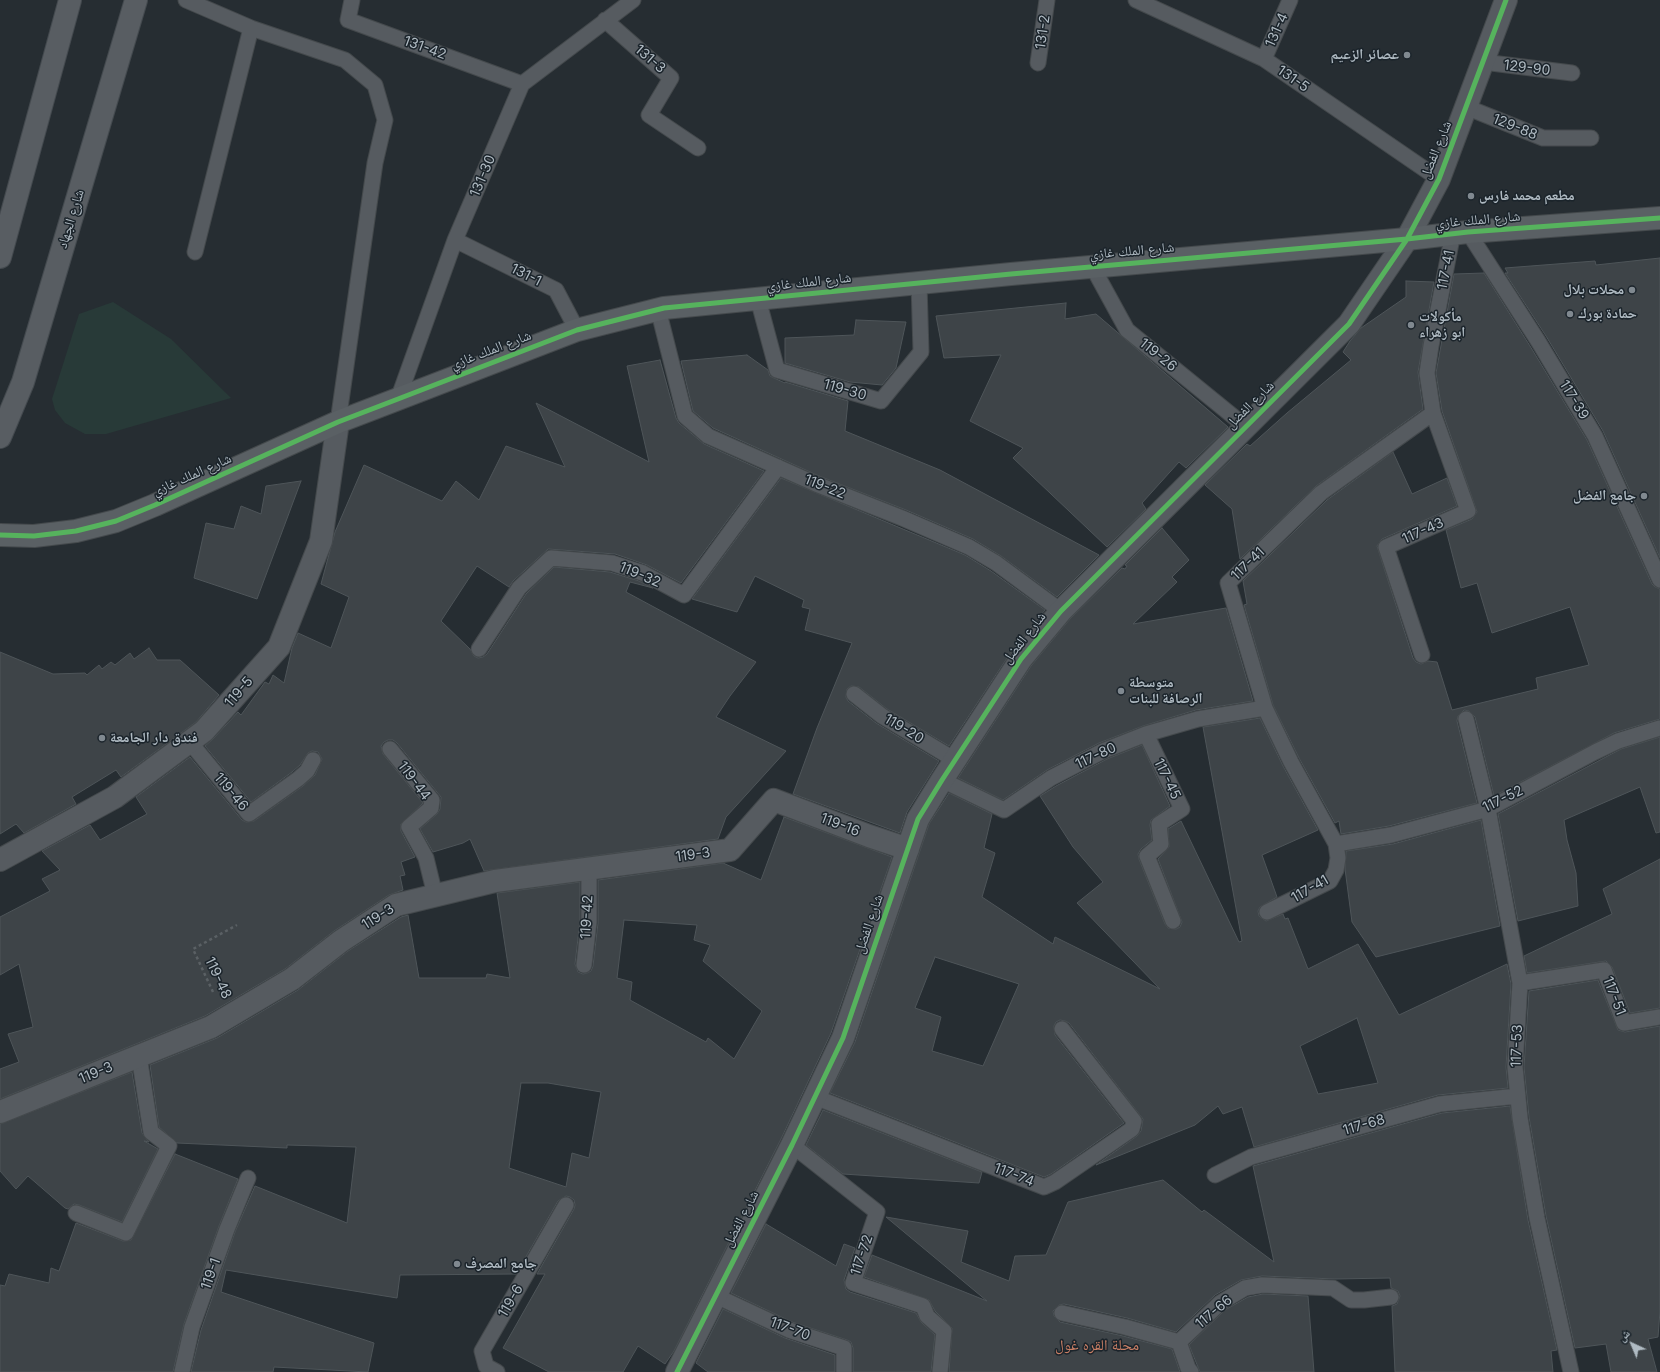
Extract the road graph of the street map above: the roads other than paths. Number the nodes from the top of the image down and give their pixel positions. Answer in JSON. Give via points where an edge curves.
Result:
{"nodes":[{"id":1,"x":70,"y":0,"type":"edge"},
{"id":2,"x":136,"y":0,"type":"edge"},
{"id":3,"x":186,"y":0,"type":"edge"},
{"id":4,"x":352,"y":0,"type":"edge"},
{"id":5,"x":633,"y":0,"type":"edge"},
{"id":6,"x":1047,"y":0,"type":"edge"},
{"id":7,"x":1136,"y":0,"type":"edge"},
{"id":8,"x":1290,"y":0,"type":"edge"},
{"id":9,"x":1506,"y":0,"type":"edge"},
{"id":10,"x":605,"y":20,"type":"junction"},
{"id":11,"x":251,"y":28,"type":"junction"},
{"id":12,"x":1264,"y":59,"type":"junction"},
{"id":13,"x":1483,"y":62,"type":"junction"},
{"id":14,"x":1038,"y":63,"type":"dead end"},
{"id":15,"x":1572,"y":73,"type":"dead end"},
{"id":16,"x":522,"y":84,"type":"junction"},
{"id":17,"x":1466,"y":107,"type":"junction"},
{"id":18,"x":1591,"y":138,"type":"dead end"},
{"id":19,"x":698,"y":148,"type":"dead end"},
{"id":20,"x":1439,"y":179,"type":"junction"},
{"id":21,"x":1660,"y":218,"type":"edge"},
{"id":22,"x":1460,"y":233,"type":"junction"},
{"id":23,"x":1407,"y":239,"type":"junction"},
{"id":24,"x":455,"y":240,"type":"junction"},
{"id":25,"x":195,"y":252,"type":"dead end"},
{"id":26,"x":0,"y":257,"type":"edge"},
{"id":27,"x":1092,"y":266,"type":"junction"},
{"id":28,"x":919,"y":283,"type":"junction"},
{"id":29,"x":758,"y":299,"type":"junction"},
{"id":30,"x":658,"y":310,"type":"junction"},
{"id":31,"x":577,"y":330,"type":"junction"},
{"id":32,"x":398,"y":399,"type":"junction"},
{"id":33,"x":1433,"y":412,"type":"junction"},
{"id":34,"x":338,"y":422,"type":"junction"},
{"id":35,"x":1245,"y":426,"type":"junction"},
{"id":36,"x":0,"y":437,"type":"edge"},
{"id":37,"x":778,"y":467,"type":"junction"},
{"id":38,"x":0,"y":535,"type":"edge"},
{"id":39,"x":1660,"y":580,"type":"edge"},
{"id":40,"x":1062,"y":611,"type":"junction"},
{"id":41,"x":479,"y":649,"type":"dead end"},
{"id":42,"x":1422,"y":655,"type":"dead end"},
{"id":43,"x":854,"y":694,"type":"dead end"},
{"id":44,"x":1265,"y":708,"type":"junction"},
{"id":45,"x":1466,"y":719,"type":"dead end"},
{"id":46,"x":1660,"y":728,"type":"edge"},
{"id":47,"x":1146,"y":734,"type":"junction"},
{"id":48,"x":189,"y":741,"type":"junction"},
{"id":49,"x":390,"y":749,"type":"dead end"},
{"id":50,"x":313,"y":760,"type":"dead end"},
{"id":51,"x":955,"y":760,"type":"junction"},
{"id":52,"x":942,"y":780,"type":"junction"},
{"id":53,"x":774,"y":800,"type":"joint"},
{"id":54,"x":1488,"y":809,"type":"junction"},
{"id":55,"x":1336,"y":844,"type":"junction"},
{"id":56,"x":908,"y":849,"type":"junction"},
{"id":57,"x":0,"y":860,"type":"edge"},
{"id":58,"x":589,"y":869,"type":"junction"},
{"id":59,"x":435,"y":895,"type":"junction"},
{"id":60,"x":1267,"y":912,"type":"dead end"},
{"id":61,"x":1173,"y":921,"type":"dead end"},
{"id":62,"x":584,"y":965,"type":"dead end"},
{"id":63,"x":1520,"y":983,"type":"junction"},
{"id":64,"x":1660,"y":1017,"type":"edge"},
{"id":65,"x":1062,"y":1029,"type":"dead end"},
{"id":66,"x":139,"y":1056,"type":"junction"},
{"id":67,"x":1518,"y":1096,"type":"junction"},
{"id":68,"x":814,"y":1097,"type":"junction"},
{"id":69,"x":0,"y":1112,"type":"edge"},
{"id":70,"x":792,"y":1146,"type":"junction"},
{"id":71,"x":1215,"y":1175,"type":"dead end"},
{"id":72,"x":248,"y":1178,"type":"dead end"},
{"id":73,"x":566,"y":1205,"type":"dead end"},
{"id":74,"x":76,"y":1213,"type":"dead end"},
{"id":75,"x":716,"y":1296,"type":"junction"},
{"id":76,"x":1391,"y":1297,"type":"dead end"},
{"id":77,"x":1062,"y":1313,"type":"dead end"},
{"id":78,"x":1179,"y":1342,"type":"junction"},
{"id":79,"x":182,"y":1372,"type":"edge"},
{"id":80,"x":497,"y":1372,"type":"edge"},
{"id":81,"x":677,"y":1372,"type":"edge"},
{"id":82,"x":844,"y":1372,"type":"edge"},
{"id":83,"x":940,"y":1372,"type":"edge"},
{"id":84,"x":1191,"y":1372,"type":"edge"},
{"id":85,"x":1571,"y":1372,"type":"edge"}],
"edges":[{"from":1,"to":26,"type":"main road"},
{"from":2,"to":36,"type":"main road","name":"شارع الجهاد","via":[[23,382]]},
{"from":3,"to":11,"type":"lane"},
{"from":4,"to":16,"type":"lane","name":"131-42","via":[[348,20]]},
{"from":5,"to":10,"type":"lane","name":"131-30"},
{"from":6,"to":14,"type":"lane","name":"131-2"},
{"from":7,"to":12,"type":"lane","name":"131-5"},
{"from":8,"to":12,"type":"lane","name":"131-4"},
{"from":9,"to":13,"type":"street","name":"شارع الفضل"},
{"from":10,"to":16,"type":"lane","name":"131-30"},
{"from":10,"to":19,"type":"lane","name":"131-3","via":[[671,78],[649,116]]},
{"from":11,"to":25,"type":"lane"},
{"from":11,"to":34,"type":"lane","via":[[345,60],[375,85],[385,120],[375,163]]},
{"from":12,"to":20,"type":"lane","name":"131-5"},
{"from":13,"to":15,"type":"lane","name":"129-90"},
{"from":13,"to":17,"type":"street","name":"شارع الفضل"},
{"from":16,"to":24,"type":"lane","name":"131-30"},
{"from":17,"to":18,"type":"lane","name":"129-88","via":[[1543,138]]},
{"from":17,"to":20,"type":"street","name":"شارع الفضل"},
{"from":20,"to":23,"type":"street","name":"شارع الفضل"},
{"from":21,"to":22,"type":"street","name":"شارع الملك غازي"},
{"from":22,"to":23,"type":"street","name":"شارع الملك غازي"},
{"from":22,"to":33,"type":"lane","name":"117-41","via":[[1431,346],[1428,373]]},
{"from":22,"to":39,"type":"lane","name":"117-39","via":[[1538,341],[1595,436]]},
{"from":23,"to":27,"type":"street","name":"شارع الملك غازي"},
{"from":23,"to":35,"type":"street","name":"شارع الفضل","via":[[1349,324]]},
{"from":24,"to":31,"type":"lane","name":"131-1","via":[[556,290]]},
{"from":24,"to":32,"type":"lane","name":"131-30"},
{"from":27,"to":28,"type":"street","name":"شارع الملك غازي"},
{"from":27,"to":35,"type":"lane","name":"119-26","via":[[1127,330]]},
{"from":28,"to":29,"type":"street","name":"شارع الملك غازي"},
{"from":28,"to":29,"type":"lane","name":"119-30","via":[[921,352],[881,401],[777,370]]},
{"from":29,"to":30,"type":"street","name":"شارع الملك غازي"},
{"from":30,"to":31,"type":"street","name":"شارع الملك غازي"},
{"from":30,"to":37,"type":"lane","name":"119-22","via":[[685,416],[708,436]]},
{"from":31,"to":32,"type":"street","name":"شارع الملك غازي"},
{"from":32,"to":34,"type":"street","name":"شارع الملك غازي"},
{"from":33,"to":42,"type":"lane","name":"117-43","via":[[1468,511],[1386,547]]},
{"from":33,"to":44,"type":"lane","name":"117-41","via":[[1321,493],[1228,583]]},
{"from":34,"to":38,"type":"street","name":"شارع الملك غازي","via":[[116,521],[76,531],[34,536]]},
{"from":34,"to":48,"type":"street","name":"119-5","via":[[321,541],[279,647],[204,731]]},
{"from":35,"to":40,"type":"street","name":"شارع الفضل"},
{"from":37,"to":40,"type":"lane","name":"119-22","via":[[969,547],[996,563]]},
{"from":37,"to":41,"type":"lane","name":"119-32","via":[[684,596],[643,573],[612,563],[551,558],[519,588]]},
{"from":40,"to":51,"type":"street","name":"شارع الفضل","via":[[1021,659]]},
{"from":43,"to":51,"type":"lane","name":"119-20","via":[[882,716]]},
{"from":44,"to":47,"type":"lane","name":"117-80","via":[[1198,719]]},
{"from":44,"to":55,"type":"lane","name":"117-41"},
{"from":45,"to":54,"type":"lane","name":"117-53"},
{"from":46,"to":54,"type":"lane","name":"117-52","via":[[1601,749]]},
{"from":47,"to":52,"type":"lane","name":"117-80","via":[[1050,778],[1004,810]]},
{"from":47,"to":61,"type":"lane","name":"117-45","via":[[1182,809],[1159,824],[1162,844],[1146,856]]},
{"from":48,"to":50,"type":"lane","name":"119-46","via":[[249,814],[298,780]]},
{"from":48,"to":57,"type":"street","name":"119-5","via":[[115,797]]},
{"from":49,"to":59,"type":"lane","name":"119-44","via":[[432,800],[432,808],[409,827],[426,858]]},
{"from":51,"to":52,"type":"street","name":"شارع الفضل"},
{"from":52,"to":56,"type":"street","name":"شارع الفضل","via":[[918,819]]},
{"from":53,"to":56,"type":"street","name":"119-16"},
{"from":53,"to":58,"type":"street","name":"119-3","via":[[730,850]]},
{"from":54,"to":55,"type":"lane","name":"117-52","via":[[1392,835]]},
{"from":54,"to":63,"type":"lane","name":"117-53"},
{"from":55,"to":60,"type":"lane","name":"117-41","via":[[1338,858],[1336,870],[1330,881]]},
{"from":56,"to":68,"type":"street","name":"شارع الفضل","via":[[843,1038]]},
{"from":58,"to":59,"type":"street","name":"119-3","via":[[495,881]]},
{"from":58,"to":62,"type":"lane","name":"119-42","via":[[589,922]]},
{"from":59,"to":66,"type":"street","name":"119-3","via":[[396,905],[341,941],[292,979],[211,1027]]},
{"from":63,"to":64,"type":"lane","name":"117-51","via":[[1604,970],[1624,1023]]},
{"from":63,"to":67,"type":"lane","name":"117-53","via":[[1515,1066]]},
{"from":65,"to":68,"type":"lane","name":"117-74","via":[[1134,1121],[1132,1129],[1044,1187]]},
{"from":66,"to":69,"type":"street","name":"119-3"},
{"from":66,"to":74,"type":"lane","via":[[151,1132],[169,1146],[126,1233]]},
{"from":67,"to":71,"type":"lane","name":"117-68","via":[[1440,1104],[1251,1157]]},
{"from":67,"to":85,"type":"lane","name":"117-53","via":[[1537,1218]]},
{"from":68,"to":70,"type":"street","name":"شارع الفضل"},
{"from":70,"to":75,"type":"street","name":"شارع الفضل"},
{"from":70,"to":83,"type":"lane","name":"117-72","via":[[877,1212],[853,1283],[923,1306],[927,1316],[944,1331]]},
{"from":72,"to":79,"type":"lane","name":"119-1","via":[[192,1328]]},
{"from":73,"to":80,"type":"lane","name":"119-6","via":[[482,1352],[486,1366]]},
{"from":75,"to":81,"type":"street","name":"شارع الفضل"},
{"from":75,"to":82,"type":"lane","name":"117-70","via":[[789,1330],[844,1348]]},
{"from":76,"to":78,"type":"lane","name":"117-66","via":[[1351,1300],[1333,1288],[1262,1285],[1245,1288],[1220,1303]]},
{"from":77,"to":78,"type":"lane"},
{"from":78,"to":84,"type":"lane"}]}
